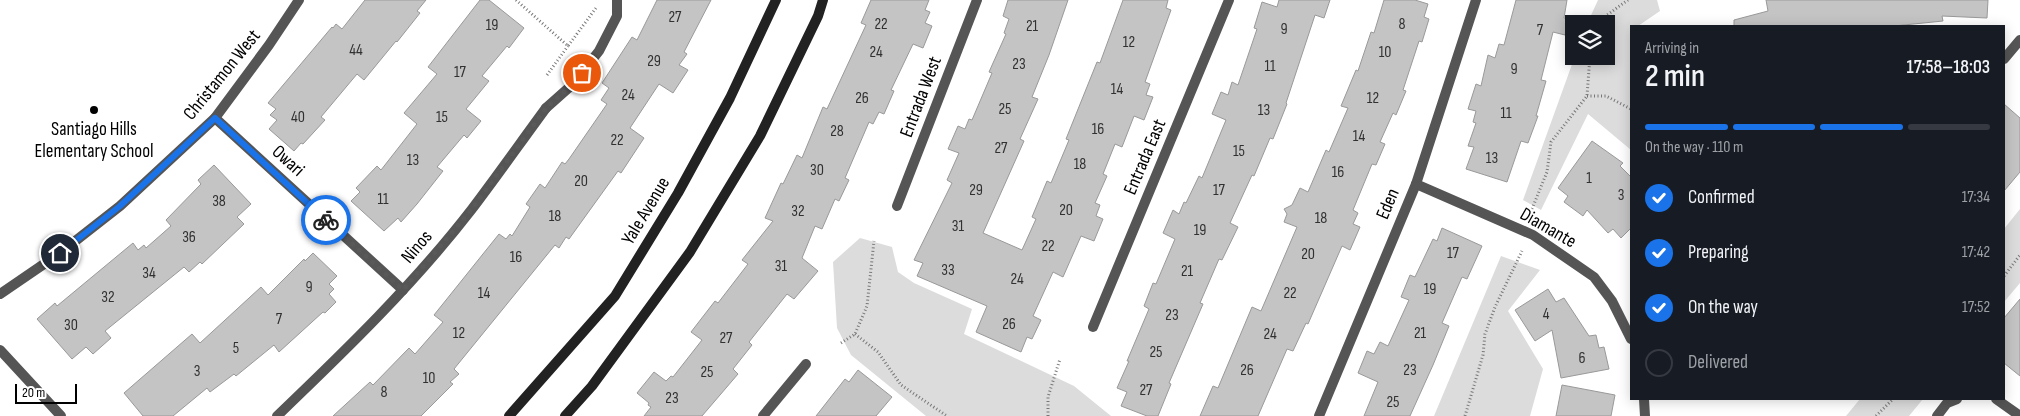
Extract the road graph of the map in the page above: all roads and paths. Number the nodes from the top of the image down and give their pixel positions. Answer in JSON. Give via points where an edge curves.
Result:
{"nodes":[{"id":1,"x":299,"y":0,"type":"edge"},
{"id":2,"x":516,"y":0,"type":"edge"},
{"id":3,"x":617,"y":0,"type":"edge"},
{"id":4,"x":776,"y":0,"type":"edge"},
{"id":5,"x":823,"y":0,"type":"edge"},
{"id":6,"x":977,"y":0,"type":"edge"},
{"id":7,"x":1229,"y":0,"type":"edge"},
{"id":8,"x":1476,"y":0,"type":"edge"},
{"id":9,"x":1628,"y":0,"type":"edge"},
{"id":10,"x":596,"y":8,"type":"dead end"},
{"id":11,"x":1607,"y":15,"type":"edge"},
{"id":12,"x":2020,"y":40,"type":"edge"},
{"id":13,"x":568,"y":46,"type":"junction"},
{"id":14,"x":2005,"y":58,"type":"edge"},
{"id":15,"x":1589,"y":65,"type":"edge"},
{"id":16,"x":547,"y":75,"type":"dead end"},
{"id":17,"x":1587,"y":96,"type":"junction"},
{"id":18,"x":1630,"y":108,"type":"edge"},
{"id":19,"x":215,"y":118,"type":"junction"},
{"id":20,"x":1416,"y":184,"type":"junction"},
{"id":21,"x":897,"y":206,"type":"dead end"},
{"id":22,"x":1532,"y":209,"type":"dead end"},
{"id":23,"x":874,"y":241,"type":"dead end"},
{"id":24,"x":1522,"y":251,"type":"dead end"},
{"id":25,"x":2020,"y":255,"type":"edge"},
{"id":26,"x":2005,"y":275,"type":"edge"},
{"id":27,"x":403,"y":290,"type":"junction"},
{"id":28,"x":0,"y":294,"type":"edge"},
{"id":29,"x":1093,"y":327,"type":"dead end"},
{"id":30,"x":855,"y":334,"type":"junction"},
{"id":31,"x":1630,"y":337,"type":"edge"},
{"id":32,"x":841,"y":343,"type":"dead end"},
{"id":33,"x":0,"y":350,"type":"edge"},
{"id":34,"x":1060,"y":359,"type":"dead end"},
{"id":35,"x":806,"y":364,"type":"dead end"},
{"id":36,"x":1644,"y":400,"type":"edge"},
{"id":37,"x":1892,"y":400,"type":"edge"},
{"id":38,"x":1955,"y":400,"type":"edge"},
{"id":39,"x":1998,"y":400,"type":"edge"},
{"id":40,"x":61,"y":416,"type":"edge"},
{"id":41,"x":277,"y":416,"type":"edge"},
{"id":42,"x":508,"y":416,"type":"edge"},
{"id":43,"x":564,"y":416,"type":"edge"},
{"id":44,"x":763,"y":416,"type":"edge"},
{"id":45,"x":947,"y":416,"type":"edge"},
{"id":46,"x":1048,"y":416,"type":"edge"},
{"id":47,"x":1319,"y":416,"type":"edge"},
{"id":48,"x":1465,"y":416,"type":"edge"},
{"id":49,"x":1645,"y":416,"type":"edge"},
{"id":50,"x":1876,"y":416,"type":"edge"},
{"id":51,"x":1937,"y":416,"type":"edge"},
{"id":52,"x":2020,"y":416,"type":"edge"}],
"edges":[{"from":1,"to":19,"type":"street","name":"Christamon West"},
{"from":2,"to":13,"type":"path"},
{"from":3,"to":27,"type":"street","name":"Ninos","via":[[617,16],[599,51],[573,84],[546,108],[471,210]]},
{"from":4,"to":42,"type":"main road","name":"Yale Avenue","via":[[730,98],[678,193],[615,296]]},
{"from":5,"to":43,"type":"main road","via":[[760,136],[690,252],[592,386]]},
{"from":6,"to":21,"type":"street","name":"Entrada West"},
{"from":7,"to":29,"type":"street","name":"Entrada East"},
{"from":8,"to":20,"type":"street","name":"Eden"},
{"from":9,"to":11,"type":"path"},
{"from":10,"to":13,"type":"path"},
{"from":12,"to":14,"type":"street"},
{"from":13,"to":16,"type":"path"},
{"from":15,"to":17,"type":"path"},
{"from":17,"to":18,"type":"path","via":[[1606,96]]},
{"from":17,"to":22,"type":"path","via":[[1551,142],[1547,172]]},
{"from":19,"to":27,"type":"street","name":"Owari"},
{"from":19,"to":28,"type":"street","name":"Christamon West","via":[[120,206]]},
{"from":20,"to":31,"type":"street","name":"Diamante","via":[[1533,235],[1594,277],[1612,301]]},
{"from":20,"to":47,"type":"street","name":"Eden"},
{"from":23,"to":30,"type":"path","via":[[867,306]]},
{"from":24,"to":48,"type":"path","via":[[1485,334],[1483,355]]},
{"from":25,"to":26,"type":"path"},
{"from":27,"to":41,"type":"street","name":"Ninos","via":[[360,337]]},
{"from":30,"to":32,"type":"path"},
{"from":30,"to":45,"type":"path","via":[[878,352],[901,385]]},
{"from":33,"to":40,"type":"street"},
{"from":34,"to":46,"type":"path","via":[[1048,397]]},
{"from":35,"to":44,"type":"street"},
{"from":36,"to":49,"type":"street"},
{"from":37,"to":50,"type":"path"},
{"from":38,"to":51,"type":"street"},
{"from":39,"to":52,"type":"street"}]}
